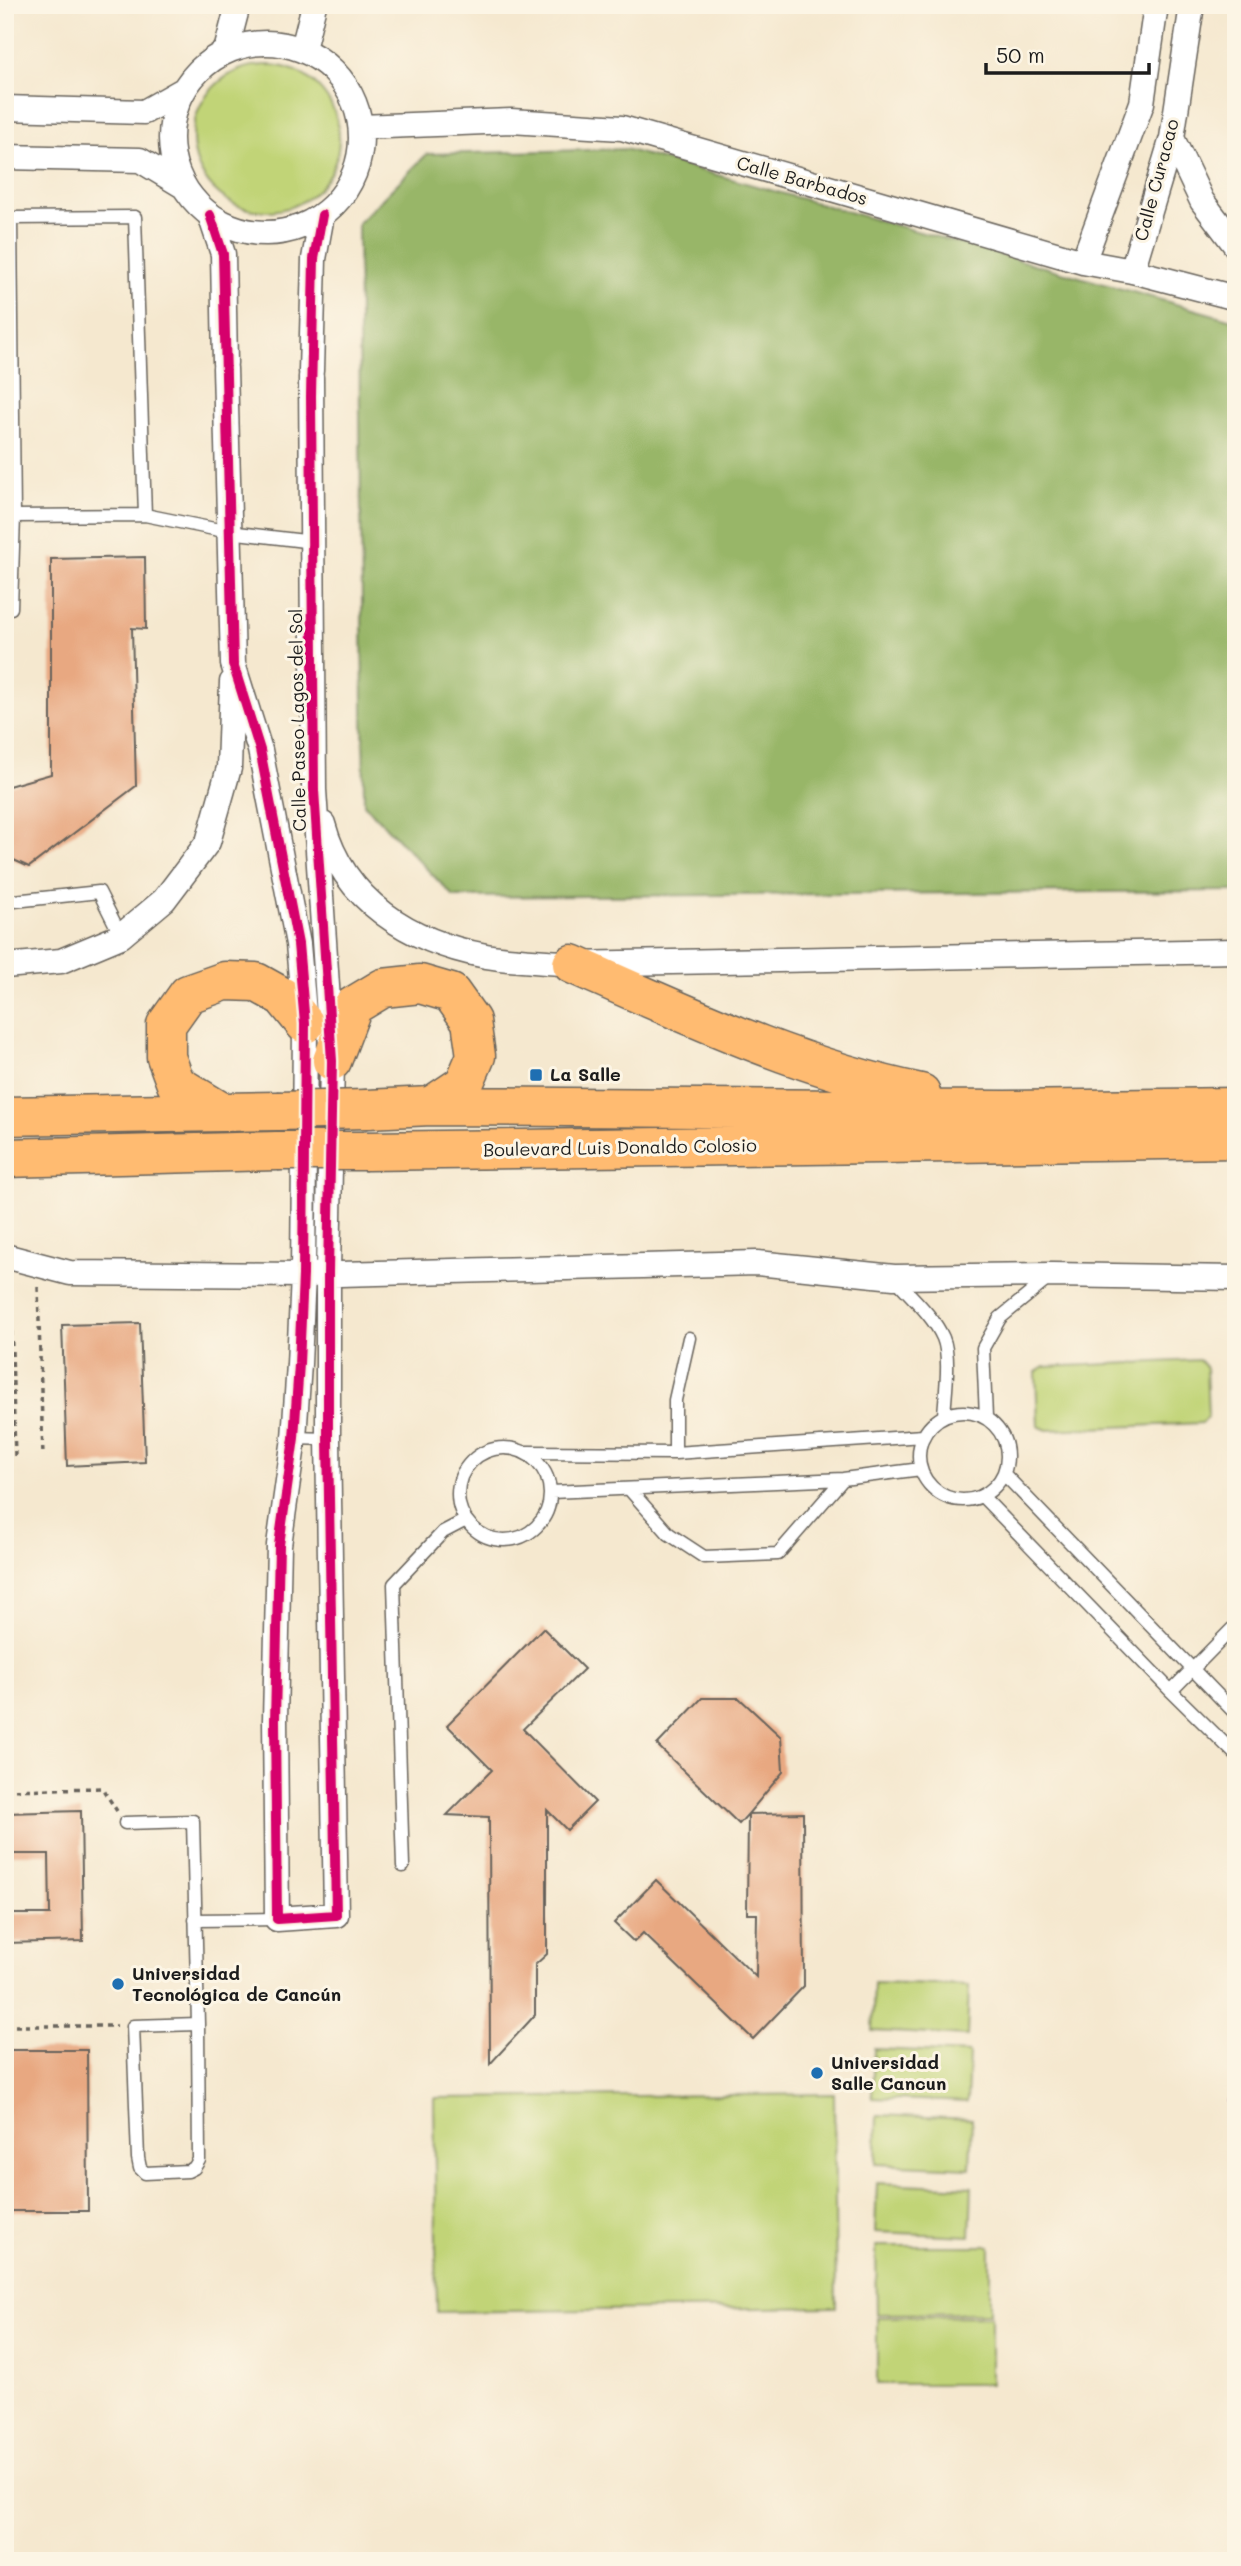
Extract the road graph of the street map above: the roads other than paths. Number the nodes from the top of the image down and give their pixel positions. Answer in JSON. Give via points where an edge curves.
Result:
{"nodes":[{"id":1,"x":238,"y":5,"type":"edge"},
{"id":2,"x":314,"y":5,"type":"edge"},
{"id":3,"x":1156,"y":5,"type":"edge"},
{"id":4,"x":1192,"y":5,"type":"edge"},
{"id":5,"x":303,"y":49,"type":"junction"},
{"id":6,"x":226,"y":51,"type":"junction"},
{"id":7,"x":183,"y":90,"type":"junction"},
{"id":8,"x":5,"y":108,"type":"edge"},
{"id":9,"x":361,"y":127,"type":"junction"},
{"id":10,"x":1172,"y":138,"type":"junction"},
{"id":11,"x":5,"y":157,"type":"edge"},
{"id":12,"x":183,"y":186,"type":"junction"},
{"id":13,"x":210,"y":215,"type":"junction"},
{"id":14,"x":322,"y":215,"type":"junction"},
{"id":15,"x":1236,"y":246,"type":"edge"},
{"id":16,"x":1083,"y":262,"type":"junction"},
{"id":17,"x":1132,"y":271,"type":"junction"},
{"id":18,"x":1236,"y":298,"type":"edge"},
{"id":19,"x":145,"y":515,"type":"junction"},
{"id":20,"x":15,"y":516,"type":"junction"},
{"id":21,"x":229,"y":532,"type":"junction"},
{"id":22,"x":313,"y":542,"type":"junction"},
{"id":23,"x":5,"y":608,"type":"edge"},
{"id":24,"x":233,"y":664,"type":"junction"},
{"id":25,"x":314,"y":790,"type":"junction"},
{"id":26,"x":5,"y":902,"type":"edge"},
{"id":27,"x":121,"y":936,"type":"junction"},
{"id":28,"x":1236,"y":951,"type":"edge"},
{"id":29,"x":572,"y":964,"type":"junction"},
{"id":30,"x":5,"y":965,"type":"edge"},
{"id":31,"x":304,"y":1024,"type":"junction"},
{"id":32,"x":332,"y":1062,"type":"junction"},
{"id":33,"x":5,"y":1089,"type":"edge"},
{"id":34,"x":431,"y":1106,"type":"junction"},
{"id":35,"x":1236,"y":1107,"type":"edge"},
{"id":36,"x":1005,"y":1110,"type":"junction"},
{"id":37,"x":220,"y":1111,"type":"junction"},
{"id":38,"x":138,"y":1113,"type":"junction"},
{"id":39,"x":5,"y":1116,"type":"edge"},
{"id":40,"x":1236,"y":1139,"type":"edge"},
{"id":41,"x":5,"y":1158,"type":"edge"},
{"id":42,"x":7,"y":1256,"type":"edge"},
{"id":43,"x":328,"y":1272,"type":"junction"},
{"id":44,"x":303,"y":1275,"type":"junction"},
{"id":45,"x":1052,"y":1275,"type":"junction"},
{"id":46,"x":894,"y":1277,"type":"junction"},
{"id":47,"x":1236,"y":1278,"type":"edge"},
{"id":48,"x":689,"y":1338,"type":"dead end"},
{"id":49,"x":943,"y":1416,"type":"junction"},
{"id":50,"x":986,"y":1417,"type":"junction"},
{"id":51,"x":923,"y":1436,"type":"junction"},
{"id":52,"x":294,"y":1438,"type":"junction"},
{"id":53,"x":328,"y":1439,"type":"junction"},
{"id":54,"x":526,"y":1452,"type":"junction"},
{"id":55,"x":675,"y":1453,"type":"junction"},
{"id":56,"x":920,"y":1469,"type":"junction"},
{"id":57,"x":1004,"y":1474,"type":"junction"},
{"id":58,"x":843,"y":1479,"type":"junction"},
{"id":59,"x":630,"y":1490,"type":"junction"},
{"id":60,"x":551,"y":1492,"type":"junction"},
{"id":61,"x":983,"y":1497,"type":"junction"},
{"id":62,"x":466,"y":1520,"type":"junction"},
{"id":63,"x":1232,"y":1629,"type":"dead end"},
{"id":64,"x":1191,"y":1670,"type":"junction"},
{"id":65,"x":1171,"y":1691,"type":"junction"},
{"id":66,"x":1236,"y":1714,"type":"edge"},
{"id":67,"x":1236,"y":1755,"type":"edge"},
{"id":68,"x":125,"y":1823,"type":"road end"},
{"id":69,"x":403,"y":1866,"type":"dead end"},
{"id":70,"x":277,"y":1919,"type":"junction"},
{"id":71,"x":195,"y":1920,"type":"junction"},
{"id":72,"x":198,"y":2024,"type":"junction"}],
"edges":[{"from":1,"to":6,"type":"street"},
{"from":2,"to":5,"type":"street"},
{"from":3,"to":16,"type":"street","name":"Calle Curacao","via":[[1142,103]]},
{"from":4,"to":10,"type":"street","name":"Calle Curacao"},
{"from":5,"to":6,"type":"street","via":[[264,42]]},
{"from":5,"to":9,"type":"street","via":[[321,59],[348,89]]},
{"from":6,"to":7,"type":"street","via":[[194,74]]},
{"from":7,"to":8,"type":"street","via":[[144,112]]},
{"from":7,"to":12,"type":"street","via":[[171,128],[171,148]]},
{"from":9,"to":14,"type":"street","via":[[357,167],[337,202]]},
{"from":9,"to":16,"type":"street","name":"Calle Barbados","via":[[510,121],[622,128]]},
{"from":10,"to":15,"type":"street","via":[[1202,201]]},
{"from":10,"to":17,"type":"street","name":"Calle Curacao"},
{"from":11,"to":12,"type":"street","via":[[140,160]]},
{"from":12,"to":13,"type":"street"},
{"from":13,"to":14,"type":"street","via":[[246,232],[266,233],[296,228]]},
{"from":13,"to":21,"type":"street","name":"Calle Paseo Lagos del Sol","via":[[223,254]]},
{"from":14,"to":22,"type":"street","name":"Calle Paseo Lagos del Sol","via":[[314,259]]},
{"from":16,"to":17,"type":"street","name":"Calle Barbados"},
{"from":17,"to":18,"type":"street","name":"Calle Barbados"},
{"from":19,"to":20,"type":"lane"},
{"from":19,"to":20,"type":"lane","via":[[135,217],[77,216],[11,218]]},
{"from":19,"to":21,"type":"lane"},
{"from":20,"to":23,"type":"lane","via":[[11,608]]},
{"from":21,"to":22,"type":"lane"},
{"from":21,"to":24,"type":"street","name":"Calle Paseo Lagos del Sol"},
{"from":22,"to":25,"type":"street","name":"Calle Paseo Lagos del Sol"},
{"from":24,"to":27,"type":"street","via":[[229,768],[208,842],[164,900]]},
{"from":24,"to":31,"type":"street","name":"Calle Paseo Lagos del Sol","via":[[263,763],[298,944]]},
{"from":25,"to":29,"type":"street","via":[[327,839],[352,883],[383,916],[432,942],[486,956]]},
{"from":25,"to":32,"type":"street","name":"Calle Paseo Lagos del Sol"},
{"from":26,"to":27,"type":"lane","via":[[99,892]]},
{"from":27,"to":30,"type":"street","via":[[61,961]]},
{"from":28,"to":29,"type":"street"},
{"from":29,"to":36,"type":"main road","via":[[722,1030],[866,1082]]},
{"from":31,"to":37,"type":"main road","via":[[283,997],[256,982],[225,981],[188,994],[166,1025],[166,1058],[176,1084]]},
{"from":31,"to":44,"type":"street","name":"Calle Paseo Lagos del Sol"},
{"from":32,"to":34,"type":"main road","via":[[353,1006],[383,988],[420,984],[451,993],[471,1021],[476,1056],[464,1084]]},
{"from":32,"to":43,"type":"street","name":"Calle Paseo Lagos del Sol"},
{"from":33,"to":38,"type":"main road"},
{"from":34,"to":36,"type":"main road"},
{"from":34,"to":37,"type":"main road","bridge":true},
{"from":35,"to":36,"type":"main road"},
{"from":37,"to":38,"type":"main road"},
{"from":38,"to":39,"type":"main road"},
{"from":40,"to":41,"type":"main road","name":"Boulevard Luis Donaldo Colosio","bridge":true},
{"from":42,"to":44,"type":"street","via":[[70,1273]]},
{"from":43,"to":44,"type":"street"},
{"from":43,"to":46,"type":"street","via":[[757,1264]]},
{"from":43,"to":53,"type":"street","name":"Calle Paseo Lagos del Sol"},
{"from":44,"to":52,"type":"street","name":"Calle Paseo Lagos del Sol"},
{"from":45,"to":46,"type":"street"},
{"from":45,"to":47,"type":"street"},
{"from":45,"to":50,"type":"lane","via":[[1000,1318],[983,1348]]},
{"from":46,"to":49,"type":"lane","via":[[943,1339],[947,1352]]},
{"from":48,"to":55,"type":"lane","via":[[675,1400]]},
{"from":49,"to":50,"type":"lane","via":[[972,1412]]},
{"from":49,"to":51,"type":"lane"},
{"from":50,"to":57,"type":"lane","via":[[996,1425],[1007,1448]]},
{"from":51,"to":55,"type":"lane"},
{"from":51,"to":56,"type":"lane"},
{"from":52,"to":53,"type":"lane"},
{"from":52,"to":70,"type":"street","name":"Calle Paseo Lagos del Sol","via":[[279,1545]]},
{"from":53,"to":70,"type":"street","name":"Calle Paseo Lagos del Sol","via":[[336,1915]]},
{"from":54,"to":55,"type":"lane"},
{"from":54,"to":60,"type":"lane","via":[[544,1469]]},
{"from":54,"to":62,"type":"lane","via":[[496,1448],[470,1462],[458,1490]]},
{"from":56,"to":58,"type":"lane"},
{"from":56,"to":61,"type":"lane","via":[[928,1483],[953,1500]]},
{"from":57,"to":61,"type":"lane"},
{"from":57,"to":64,"type":"lane"},
{"from":58,"to":59,"type":"lane"},
{"from":58,"to":59,"type":"lane","via":[[778,1554],[704,1558],[669,1534]]},
{"from":59,"to":60,"type":"lane"},
{"from":60,"to":62,"type":"lane","via":[[542,1521],[519,1538],[489,1538]]},
{"from":61,"to":65,"type":"lane"},
{"from":62,"to":69,"type":"lane","via":[[443,1532],[394,1584]]},
{"from":63,"to":64,"type":"lane"},
{"from":64,"to":65,"type":"lane"},
{"from":64,"to":66,"type":"lane"},
{"from":65,"to":67,"type":"lane"},
{"from":68,"to":71,"type":"lane","via":[[193,1821]]},
{"from":70,"to":71,"type":"lane"},
{"from":71,"to":72,"type":"lane"},
{"from":72,"to":72,"type":"lane","via":[[133,2026],[138,2158],[145,2173],[188,2171],[199,2160]]}]}
